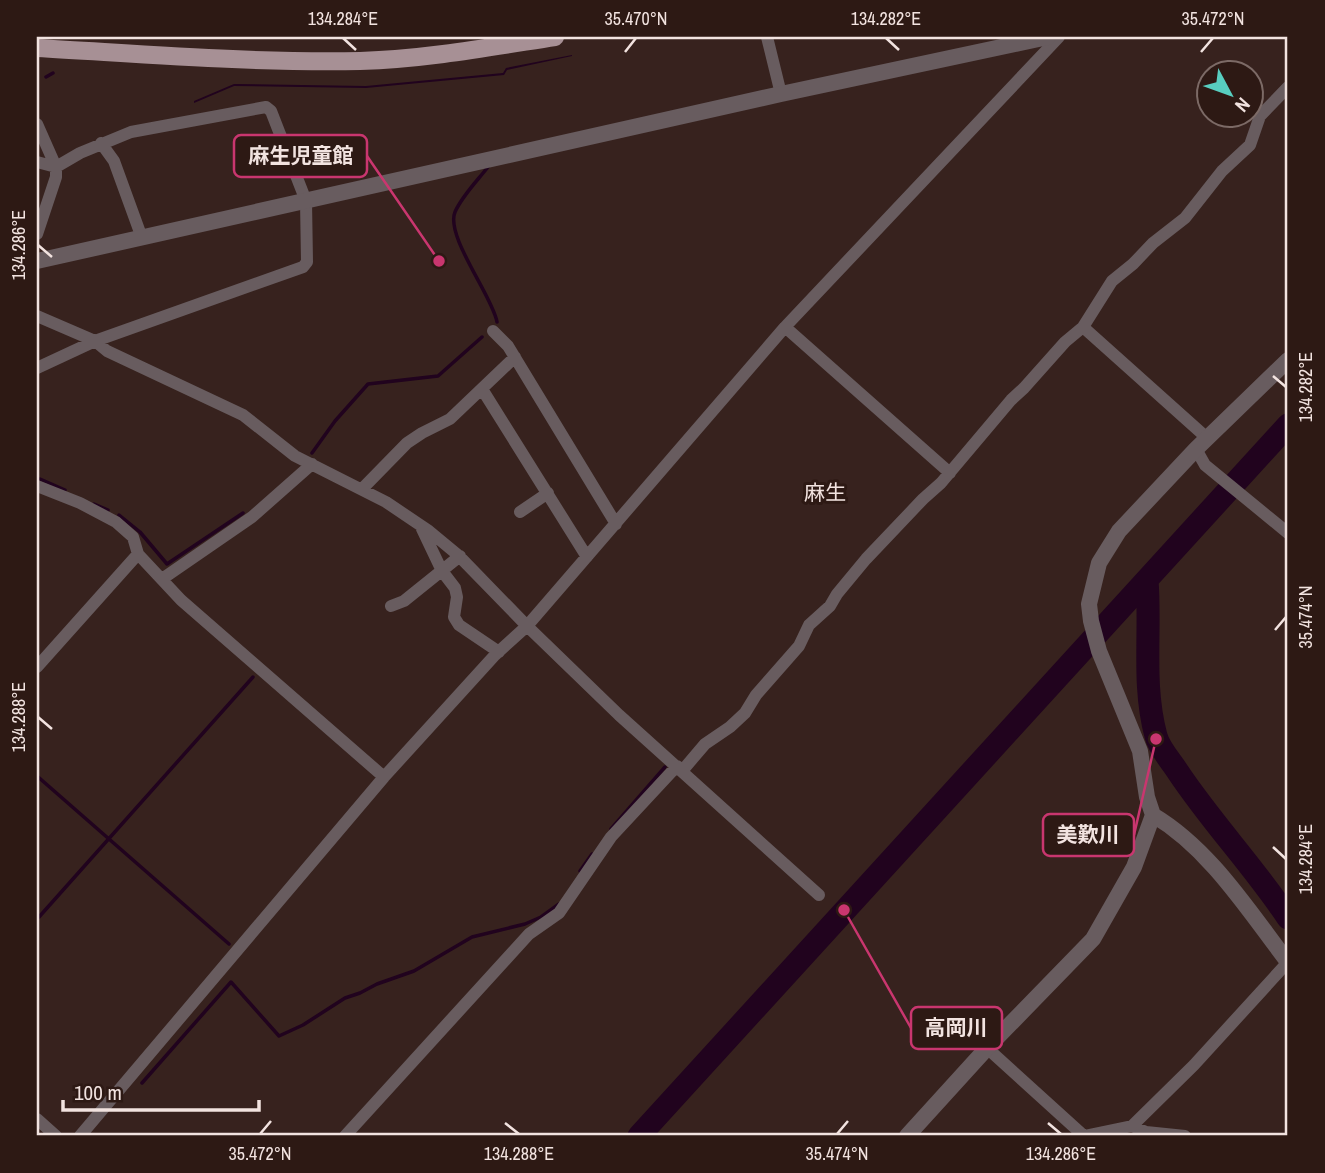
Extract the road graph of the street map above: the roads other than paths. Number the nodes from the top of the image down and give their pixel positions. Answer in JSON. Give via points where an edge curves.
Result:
{"nodes":[{"id":1,"x":555,"y":37,"type":"edge"},
{"id":2,"x":767,"y":37,"type":"edge"},
{"id":3,"x":1048,"y":37,"type":"edge"},
{"id":4,"x":1059,"y":37,"type":"edge"},
{"id":5,"x":37,"y":48,"type":"edge"},
{"id":6,"x":1288,"y":87,"type":"edge"},
{"id":7,"x":781,"y":94,"type":"junction"},
{"id":8,"x":37,"y":124,"type":"edge"},
{"id":9,"x":101,"y":143,"type":"junction"},
{"id":10,"x":37,"y":145,"type":"edge"},
{"id":11,"x":37,"y":162,"type":"edge"},
{"id":12,"x":56,"y":167,"type":"junction"},
{"id":13,"x":306,"y":201,"type":"junction"},
{"id":14,"x":37,"y":234,"type":"edge"},
{"id":15,"x":142,"y":238,"type":"junction"},
{"id":16,"x":37,"y":261,"type":"edge"},
{"id":17,"x":37,"y":316,"type":"edge"},
{"id":18,"x":785,"y":327,"type":"junction"},
{"id":19,"x":1083,"y":327,"type":"junction"},
{"id":20,"x":493,"y":331,"type":"dead end"},
{"id":21,"x":95,"y":341,"type":"junction"},
{"id":22,"x":515,"y":358,"type":"junction"},
{"id":23,"x":1288,"y":360,"type":"edge"},
{"id":24,"x":37,"y":368,"type":"edge"},
{"id":25,"x":482,"y":389,"type":"junction"},
{"id":26,"x":1201,"y":443,"type":"junction"},
{"id":27,"x":312,"y":464,"type":"junction"},
{"id":28,"x":950,"y":473,"type":"junction"},
{"id":29,"x":37,"y":486,"type":"edge"},
{"id":30,"x":362,"y":489,"type":"junction"},
{"id":31,"x":548,"y":493,"type":"junction"},
{"id":32,"x":520,"y":512,"type":"dead end"},
{"id":33,"x":616,"y":524,"type":"junction"},
{"id":34,"x":421,"y":526,"type":"junction"},
{"id":35,"x":1288,"y":533,"type":"edge"},
{"id":36,"x":138,"y":554,"type":"junction"},
{"id":37,"x":460,"y":556,"type":"junction"},
{"id":38,"x":587,"y":557,"type":"junction"},
{"id":39,"x":442,"y":571,"type":"junction"},
{"id":40,"x":162,"y":579,"type":"junction"},
{"id":41,"x":391,"y":606,"type":"dead end"},
{"id":42,"x":527,"y":626,"type":"junction"},
{"id":43,"x":499,"y":652,"type":"junction"},
{"id":44,"x":37,"y":667,"type":"edge"},
{"id":45,"x":680,"y":768,"type":"junction"},
{"id":46,"x":384,"y":777,"type":"junction"},
{"id":47,"x":1153,"y":815,"type":"junction"},
{"id":48,"x":819,"y":895,"type":"dead end"},
{"id":49,"x":1288,"y":962,"type":"edge"},
{"id":50,"x":988,"y":1048,"type":"junction"},
{"id":51,"x":37,"y":1119,"type":"edge"},
{"id":52,"x":1132,"y":1126,"type":"junction"},
{"id":53,"x":56,"y":1136,"type":"edge"},
{"id":54,"x":80,"y":1136,"type":"edge"},
{"id":55,"x":345,"y":1136,"type":"edge"},
{"id":56,"x":907,"y":1136,"type":"edge"},
{"id":57,"x":1185,"y":1136,"type":"edge"}],
"edges":[{"from":1,"to":5,"type":"main road","via":[[472,51],[363,61]]},
{"from":2,"to":7,"type":"street"},
{"from":3,"to":7,"type":"street"},
{"from":4,"to":18,"type":"street"},
{"from":6,"to":19,"type":"street","via":[[1260,116],[1242,154],[1222,171],[1185,218],[1112,281]]},
{"from":7,"to":13,"type":"street"},
{"from":8,"to":12,"type":"street"},
{"from":9,"to":12,"type":"street"},
{"from":9,"to":13,"type":"street","via":[[131,132],[266,107]]},
{"from":9,"to":15,"type":"street","via":[[114,161]]},
{"from":10,"to":12,"type":"street"},
{"from":11,"to":12,"type":"street"},
{"from":12,"to":14,"type":"street"},
{"from":13,"to":15,"type":"street"},
{"from":13,"to":21,"type":"street","via":[[307,262],[303,267]]},
{"from":15,"to":16,"type":"street"},
{"from":17,"to":21,"type":"street"},
{"from":18,"to":28,"type":"street"},
{"from":18,"to":33,"type":"street"},
{"from":19,"to":26,"type":"street"},
{"from":19,"to":28,"type":"street","via":[[1011,400]]},
{"from":20,"to":22,"type":"street"},
{"from":21,"to":24,"type":"street"},
{"from":21,"to":27,"type":"street","via":[[107,351],[243,415]]},
{"from":22,"to":25,"type":"street"},
{"from":22,"to":33,"type":"street"},
{"from":23,"to":26,"type":"street"},
{"from":25,"to":30,"type":"street","via":[[450,419],[407,443]]},
{"from":25,"to":31,"type":"street"},
{"from":26,"to":35,"type":"street","via":[[1205,465]]},
{"from":26,"to":47,"type":"street","via":[[1119,531],[1099,563],[1089,604],[1099,651],[1140,751]]},
{"from":27,"to":30,"type":"street"},
{"from":27,"to":40,"type":"street","via":[[252,517]]},
{"from":28,"to":45,"type":"street","via":[[809,625],[799,646],[745,713]]},
{"from":29,"to":36,"type":"street","via":[[116,523],[133,537]]},
{"from":30,"to":34,"type":"street"},
{"from":31,"to":32,"type":"street"},
{"from":31,"to":38,"type":"street"},
{"from":33,"to":38,"type":"street"},
{"from":34,"to":37,"type":"street"},
{"from":34,"to":39,"type":"street"},
{"from":36,"to":40,"type":"street"},
{"from":36,"to":44,"type":"street"},
{"from":37,"to":39,"type":"street"},
{"from":37,"to":42,"type":"street"},
{"from":38,"to":42,"type":"street"},
{"from":39,"to":41,"type":"street"},
{"from":39,"to":43,"type":"street","via":[[455,588],[454,617],[459,625]]},
{"from":40,"to":46,"type":"street"},
{"from":42,"to":43,"type":"street"},
{"from":42,"to":45,"type":"street"},
{"from":43,"to":46,"type":"street"},
{"from":45,"to":48,"type":"street"},
{"from":45,"to":55,"type":"street","via":[[611,838],[559,913],[528,934]]},
{"from":46,"to":54,"type":"street"},
{"from":47,"to":49,"type":"street","via":[[1194,846],[1218,872]]},
{"from":47,"to":50,"type":"street","via":[[1134,867],[1093,939]]},
{"from":49,"to":52,"type":"street"},
{"from":50,"to":52,"type":"street","via":[[1084,1136]]},
{"from":50,"to":56,"type":"street"},
{"from":51,"to":53,"type":"street"},
{"from":52,"to":57,"type":"street"}]}
